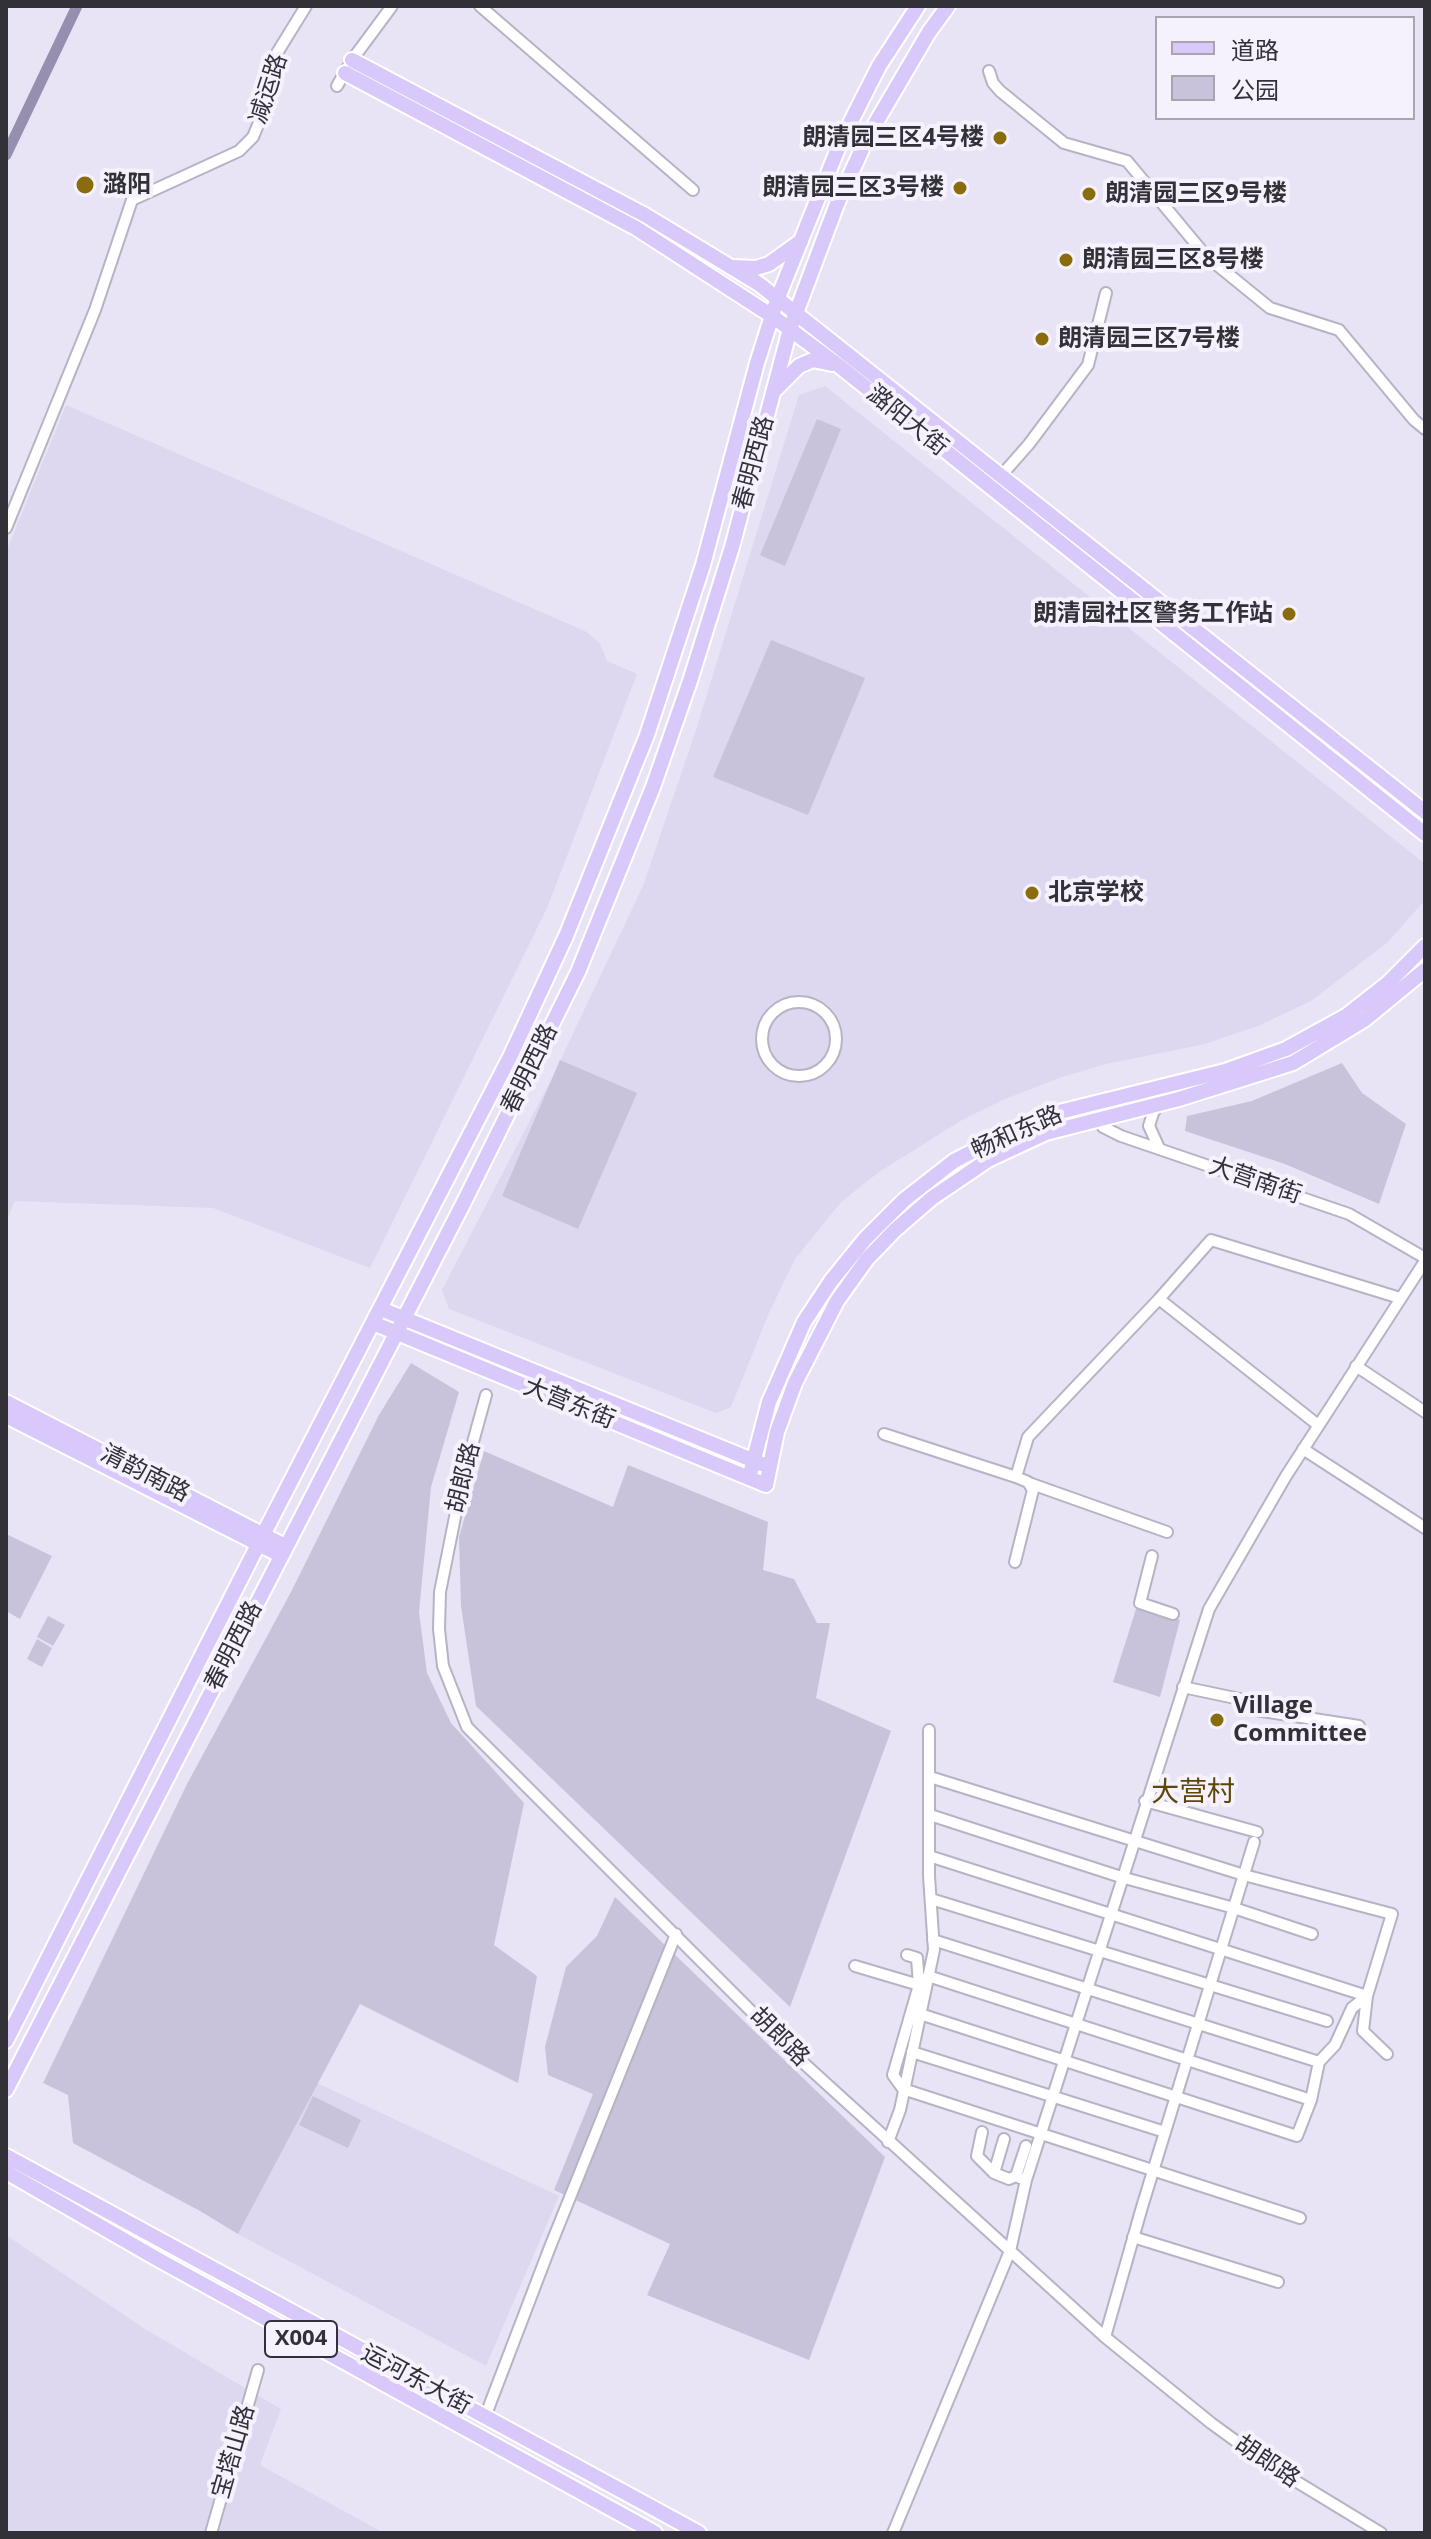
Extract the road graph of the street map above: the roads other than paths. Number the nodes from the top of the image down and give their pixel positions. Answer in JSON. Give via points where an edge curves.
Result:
{"nodes":[{"id":1,"x":306,"y":6,"type":"edge"},
{"id":2,"x":392,"y":6,"type":"edge"},
{"id":3,"x":480,"y":6,"type":"edge"},
{"id":4,"x":918,"y":6,"type":"edge"},
{"id":5,"x":948,"y":6,"type":"edge"},
{"id":6,"x":989,"y":71,"type":"dead end"},
{"id":7,"x":345,"y":73,"type":"junction"},
{"id":8,"x":693,"y":190,"type":"dead end"},
{"id":9,"x":801,"y":241,"type":"junction"},
{"id":10,"x":732,"y":267,"type":"junction"},
{"id":11,"x":1106,"y":293,"type":"dead end"},
{"id":12,"x":777,"y":300,"type":"junction"},
{"id":13,"x":795,"y":314,"type":"junction"},
{"id":14,"x":772,"y":316,"type":"junction"},
{"id":15,"x":790,"y":329,"type":"junction"},
{"id":16,"x":757,"y":363,"type":"junction"},
{"id":17,"x":838,"y":365,"type":"junction"},
{"id":18,"x":773,"y":392,"type":"junction"},
{"id":19,"x":769,"y":409,"type":"junction"},
{"id":20,"x":1425,"y":429,"type":"edge"},
{"id":21,"x":1000,"y":477,"type":"junction"},
{"id":22,"x":6,"y":528,"type":"edge"},
{"id":23,"x":1425,"y":812,"type":"edge"},
{"id":24,"x":1425,"y":834,"type":"edge"},
{"id":25,"x":1425,"y":946,"type":"edge"},
{"id":26,"x":1425,"y":970,"type":"edge"},
{"id":27,"x":777,"y":1068,"type":"joint"},
{"id":28,"x":1094,"y":1103,"type":"junction"},
{"id":29,"x":1159,"y":1104,"type":"junction"},
{"id":30,"x":1099,"y":1119,"type":"junction"},
{"id":31,"x":1159,"y":1148,"type":"junction"},
{"id":32,"x":1425,"y":1260,"type":"edge"},
{"id":33,"x":1400,"y":1298,"type":"junction"},
{"id":34,"x":1159,"y":1299,"type":"junction"},
{"id":35,"x":381,"y":1309,"type":"junction"},
{"id":36,"x":403,"y":1318,"type":"junction"},
{"id":37,"x":373,"y":1323,"type":"junction"},
{"id":38,"x":395,"y":1332,"type":"junction"},
{"id":39,"x":1356,"y":1366,"type":"junction"},
{"id":40,"x":486,"y":1395,"type":"dead end"},
{"id":41,"x":6,"y":1402,"type":"edge"},
{"id":42,"x":1425,"y":1412,"type":"edge"},
{"id":43,"x":6,"y":1416,"type":"edge"},
{"id":44,"x":1318,"y":1425,"type":"junction"},
{"id":45,"x":884,"y":1434,"type":"dead end"},
{"id":46,"x":1303,"y":1449,"type":"junction"},
{"id":47,"x":754,"y":1461,"type":"junction"},
{"id":48,"x":769,"y":1467,"type":"junction"},
{"id":49,"x":1016,"y":1477,"type":"junction"},
{"id":50,"x":749,"y":1478,"type":"junction"},
{"id":51,"x":1028,"y":1482,"type":"junction"},
{"id":52,"x":766,"y":1485,"type":"joint"},
{"id":53,"x":1425,"y":1528,"type":"edge"},
{"id":54,"x":1167,"y":1532,"type":"dead end"},
{"id":55,"x":260,"y":1540,"type":"junction"},
{"id":56,"x":282,"y":1551,"type":"junction"},
{"id":57,"x":1152,"y":1556,"type":"dead end"},
{"id":58,"x":1015,"y":1562,"type":"dead end"},
{"id":59,"x":1173,"y":1614,"type":"dead end"},
{"id":60,"x":1183,"y":1687,"type":"junction"},
{"id":61,"x":1359,"y":1726,"type":"dead end"},
{"id":62,"x":929,"y":1730,"type":"dead end"},
{"id":63,"x":930,"y":1777,"type":"junction"},
{"id":64,"x":1145,"y":1801,"type":"junction"},
{"id":65,"x":930,"y":1815,"type":"junction"},
{"id":66,"x":1134,"y":1839,"type":"junction"},
{"id":67,"x":929,"y":1856,"type":"junction"},
{"id":68,"x":1244,"y":1875,"type":"junction"},
{"id":69,"x":1121,"y":1877,"type":"junction"},
{"id":70,"x":931,"y":1899,"type":"junction"},
{"id":71,"x":1234,"y":1908,"type":"junction"},
{"id":72,"x":1110,"y":1912,"type":"junction"},
{"id":73,"x":676,"y":1934,"type":"junction"},
{"id":74,"x":1312,"y":1934,"type":"dead end"},
{"id":75,"x":933,"y":1940,"type":"junction"},
{"id":76,"x":1222,"y":1947,"type":"junction"},
{"id":77,"x":1098,"y":1950,"type":"junction"},
{"id":78,"x":907,"y":1955,"type":"dead end"},
{"id":79,"x":855,"y":1966,"type":"dead end"},
{"id":80,"x":928,"y":1976,"type":"junction"},
{"id":81,"x":919,"y":1985,"type":"junction"},
{"id":82,"x":1210,"y":1985,"type":"junction"},
{"id":83,"x":1086,"y":1989,"type":"junction"},
{"id":84,"x":1367,"y":1996,"type":"junction"},
{"id":85,"x":920,"y":2014,"type":"junction"},
{"id":86,"x":1327,"y":2021,"type":"dead end"},
{"id":87,"x":1075,"y":2024,"type":"junction"},
{"id":88,"x":1198,"y":2024,"type":"junction"},
{"id":89,"x":6,"y":2041,"type":"edge"},
{"id":90,"x":912,"y":2052,"type":"junction"},
{"id":91,"x":1387,"y":2054,"type":"dead end"},
{"id":92,"x":1063,"y":2060,"type":"junction"},
{"id":93,"x":1187,"y":2060,"type":"junction"},
{"id":94,"x":1319,"y":2062,"type":"junction"},
{"id":95,"x":903,"y":2089,"type":"junction"},
{"id":96,"x":6,"y":2090,"type":"edge"},
{"id":97,"x":1052,"y":2096,"type":"junction"},
{"id":98,"x":1176,"y":2097,"type":"junction"},
{"id":99,"x":1311,"y":2100,"type":"junction"},
{"id":100,"x":982,"y":2132,"type":"dead end"},
{"id":101,"x":1165,"y":2132,"type":"junction"},
{"id":102,"x":1040,"y":2135,"type":"junction"},
{"id":103,"x":1004,"y":2139,"type":"dead end"},
{"id":104,"x":888,"y":2142,"type":"junction"},
{"id":105,"x":1026,"y":2146,"type":"dead end"},
{"id":106,"x":6,"y":2156,"type":"edge"},
{"id":107,"x":6,"y":2172,"type":"edge"},
{"id":108,"x":1153,"y":2172,"type":"junction"},
{"id":109,"x":994,"y":2173,"type":"junction"},
{"id":110,"x":1021,"y":2178,"type":"junction"},
{"id":111,"x":1300,"y":2218,"type":"dead end"},
{"id":112,"x":1133,"y":2237,"type":"junction"},
{"id":113,"x":1010,"y":2251,"type":"junction"},
{"id":114,"x":1278,"y":2282,"type":"dead end"},
{"id":115,"x":1105,"y":2337,"type":"junction"},
{"id":116,"x":258,"y":2370,"type":"dead end"},
{"id":117,"x":485,"y":2417,"type":"junction"},
{"id":118,"x":211,"y":2533,"type":"edge"},
{"id":119,"x":655,"y":2533,"type":"edge"},
{"id":120,"x":699,"y":2533,"type":"edge"},
{"id":121,"x":893,"y":2533,"type":"edge"},
{"id":122,"x":1381,"y":2533,"type":"edge"}],
"edges":[{"from":1,"to":22,"type":"street","name":"减运路","via":[[277,53],[253,137],[239,151],[132,200],[95,310]]},
{"from":2,"to":7,"type":"street"},
{"from":3,"to":8,"type":"street"},
{"from":4,"to":9,"type":"main road","name":"春明西路","via":[[879,66],[841,141]]},
{"from":5,"to":13,"type":"main road","name":"春明西路","via":[[868,136]]},
{"from":6,"to":20,"type":"street","via":[[1000,91],[1064,143],[1127,161],[1206,256],[1270,308],[1339,330]]},
{"from":7,"to":10,"type":"main road","name":"潞阳大街","via":[[645,215]]},
{"from":7,"to":14,"type":"main road","name":"潞阳大街","via":[[636,228]]},
{"from":9,"to":10,"type":"main road","via":[[769,264]]},
{"from":9,"to":12,"type":"main road","name":"春明西路"},
{"from":10,"to":12,"type":"main road","name":"潞阳大街"},
{"from":11,"to":21,"type":"street","via":[[1088,365]]},
{"from":12,"to":13,"type":"main road","name":"潞阳大街"},
{"from":12,"to":14,"type":"main road","name":"春明西路"},
{"from":13,"to":15,"type":"main road","name":"春明西路"},
{"from":13,"to":21,"type":"main road","name":"潞阳大街"},
{"from":14,"to":15,"type":"main road","name":"潞阳大街"},
{"from":14,"to":16,"type":"main road","name":"春明西路"},
{"from":15,"to":17,"type":"main road","name":"潞阳大街"},
{"from":15,"to":18,"type":"main road","name":"春明西路"},
{"from":16,"to":19,"type":"main road","via":[[767,361],[772,367],[764,394]]},
{"from":16,"to":35,"type":"main road","name":"春明西路","via":[[703,565],[605,843],[510,1057]]},
{"from":17,"to":18,"type":"main road","via":[[813,360],[790,372]]},
{"from":17,"to":24,"type":"main road","name":"潞阳大街"},
{"from":18,"to":19,"type":"main road","name":"春明西路"},
{"from":19,"to":36,"type":"main road","name":"春明西路","via":[[690,681],[620,870],[578,972]]},
{"from":21,"to":23,"type":"main road","name":"潞阳大街"},
{"from":25,"to":28,"type":"main road","name":"畅和东路","via":[[1346,1016],[1286,1049],[1225,1071]]},
{"from":26,"to":29,"type":"main road","name":"畅和东路","via":[[1364,1020],[1293,1063]]},
{"from":27,"to":27,"type":"street","via":[[798,1076],[810,1074],[830,1059],[836,1035],[825,1012],[801,1002],[789,1003],[770,1016],[762,1038]]},
{"from":28,"to":30,"type":"street"},
{"from":28,"to":47,"type":"main road","name":"畅和东路","via":[[1039,1117],[954,1161],[865,1239],[804,1322],[769,1402]]},
{"from":29,"to":30,"type":"main road","name":"畅和东路"},
{"from":29,"to":31,"type":"street","via":[[1149,1126]]},
{"from":30,"to":31,"type":"street","name":"大营南街","via":[[1121,1136]]},
{"from":30,"to":48,"type":"main road","name":"畅和东路","via":[[1046,1133],[988,1160],[932,1198],[867,1259],[808,1355]]},
{"from":31,"to":32,"type":"street","name":"大营南街","via":[[1349,1214]]},
{"from":32,"to":33,"type":"street"},
{"from":33,"to":34,"type":"street","via":[[1211,1240]]},
{"from":33,"to":39,"type":"street"},
{"from":34,"to":44,"type":"street"},
{"from":34,"to":49,"type":"street","via":[[1028,1437]]},
{"from":35,"to":36,"type":"main road","name":"大营东街"},
{"from":35,"to":37,"type":"main road","name":"春明西路"},
{"from":36,"to":38,"type":"main road","name":"春明西路"},
{"from":36,"to":47,"type":"main road","name":"大营东街"},
{"from":37,"to":38,"type":"main road","name":"大营东街"},
{"from":37,"to":55,"type":"main road","name":"春明西路"},
{"from":38,"to":50,"type":"main road","name":"大营东街"},
{"from":38,"to":56,"type":"main road","name":"春明西路"},
{"from":39,"to":42,"type":"street"},
{"from":39,"to":44,"type":"street"},
{"from":40,"to":73,"type":"street","name":"胡郎路","via":[[440,1592],[443,1666],[467,1727]]},
{"from":41,"to":55,"type":"main road","name":"清韵南路"},
{"from":43,"to":55,"type":"main road","name":"清韵南路"},
{"from":44,"to":46,"type":"street"},
{"from":45,"to":49,"type":"street"},
{"from":46,"to":53,"type":"street"},
{"from":46,"to":60,"type":"street","via":[[1209,1609]]},
{"from":47,"to":48,"type":"main road","name":"大营东街"},
{"from":47,"to":50,"type":"main road","name":"畅和东路"},
{"from":48,"to":52,"type":"main road","name":"畅和东路"},
{"from":49,"to":51,"type":"street"},
{"from":50,"to":52,"type":"main road","name":"大营东街"},
{"from":51,"to":54,"type":"street"},
{"from":51,"to":58,"type":"street","via":[[1033,1490]]},
{"from":55,"to":56,"type":"main road","name":"清韵南路"},
{"from":55,"to":89,"type":"main road","name":"春明西路"},
{"from":56,"to":96,"type":"main road","name":"春明西路"},
{"from":57,"to":59,"type":"street","via":[[1140,1603]]},
{"from":60,"to":61,"type":"street","via":[[1254,1702],[1256,1710]]},
{"from":60,"to":64,"type":"street"},
{"from":62,"to":63,"type":"street"},
{"from":63,"to":65,"type":"street"},
{"from":63,"to":66,"type":"street"},
{"from":64,"to":66,"type":"street"},
{"from":64,"to":68,"type":"street","via":[[1255,1837]]},
{"from":65,"to":67,"type":"street"},
{"from":65,"to":69,"type":"street"},
{"from":66,"to":68,"type":"street"},
{"from":66,"to":69,"type":"street"},
{"from":67,"to":70,"type":"street"},
{"from":67,"to":72,"type":"street"},
{"from":68,"to":71,"type":"street"},
{"from":68,"to":84,"type":"street","via":[[1392,1914]]},
{"from":69,"to":71,"type":"street"},
{"from":69,"to":72,"type":"street"},
{"from":70,"to":75,"type":"street"},
{"from":70,"to":77,"type":"street"},
{"from":71,"to":74,"type":"street"},
{"from":71,"to":76,"type":"street"},
{"from":72,"to":76,"type":"street"},
{"from":72,"to":77,"type":"street"},
{"from":73,"to":104,"type":"street","name":"胡郎路"},
{"from":73,"to":117,"type":"street"},
{"from":75,"to":80,"type":"street"},
{"from":75,"to":83,"type":"street"},
{"from":76,"to":82,"type":"street"},
{"from":76,"to":84,"type":"street"},
{"from":77,"to":82,"type":"street"},
{"from":77,"to":83,"type":"street"},
{"from":78,"to":81,"type":"street","via":[[917,1958]]},
{"from":79,"to":81,"type":"street"},
{"from":80,"to":85,"type":"street"},
{"from":80,"to":87,"type":"street"},
{"from":81,"to":95,"type":"street","via":[[893,2075]]},
{"from":82,"to":86,"type":"street"},
{"from":82,"to":88,"type":"street"},
{"from":83,"to":87,"type":"street"},
{"from":83,"to":88,"type":"street"},
{"from":84,"to":91,"type":"street","via":[[1363,2031]]},
{"from":84,"to":94,"type":"street","via":[[1352,2008],[1335,2045]]},
{"from":85,"to":90,"type":"street"},
{"from":85,"to":92,"type":"street"},
{"from":87,"to":92,"type":"street"},
{"from":87,"to":93,"type":"street"},
{"from":88,"to":93,"type":"street"},
{"from":88,"to":94,"type":"street"},
{"from":90,"to":95,"type":"street"},
{"from":90,"to":97,"type":"street"},
{"from":92,"to":97,"type":"street"},
{"from":92,"to":98,"type":"street"},
{"from":93,"to":98,"type":"street"},
{"from":93,"to":99,"type":"street"},
{"from":94,"to":99,"type":"street"},
{"from":95,"to":102,"type":"street"},
{"from":95,"to":104,"type":"street"},
{"from":97,"to":101,"type":"street"},
{"from":97,"to":102,"type":"street"},
{"from":98,"to":99,"type":"street","via":[[1297,2136]]},
{"from":98,"to":101,"type":"street"},
{"from":100,"to":109,"type":"street","via":[[977,2156]]},
{"from":101,"to":108,"type":"street"},
{"from":102,"to":108,"type":"street"},
{"from":102,"to":110,"type":"street"},
{"from":103,"to":109,"type":"street"},
{"from":104,"to":113,"type":"street","name":"胡郎路"},
{"from":105,"to":110,"type":"street"},
{"from":106,"to":117,"type":"main road","name":"运河东大街","number":"X004"},
{"from":107,"to":119,"type":"main road","name":"运河东大街","number":"X004"},
{"from":108,"to":111,"type":"street"},
{"from":108,"to":112,"type":"street"},
{"from":109,"to":110,"type":"street"},
{"from":110,"to":113,"type":"street"},
{"from":112,"to":114,"type":"street"},
{"from":112,"to":115,"type":"street"},
{"from":113,"to":115,"type":"street","name":"胡郎路"},
{"from":113,"to":121,"type":"street"},
{"from":115,"to":122,"type":"street","name":"胡郎路","via":[[1233,2439]]},
{"from":116,"to":118,"type":"street","name":"宝塔山路"},
{"from":117,"to":120,"type":"main road","name":"运河东大街","number":"X004"}]}
